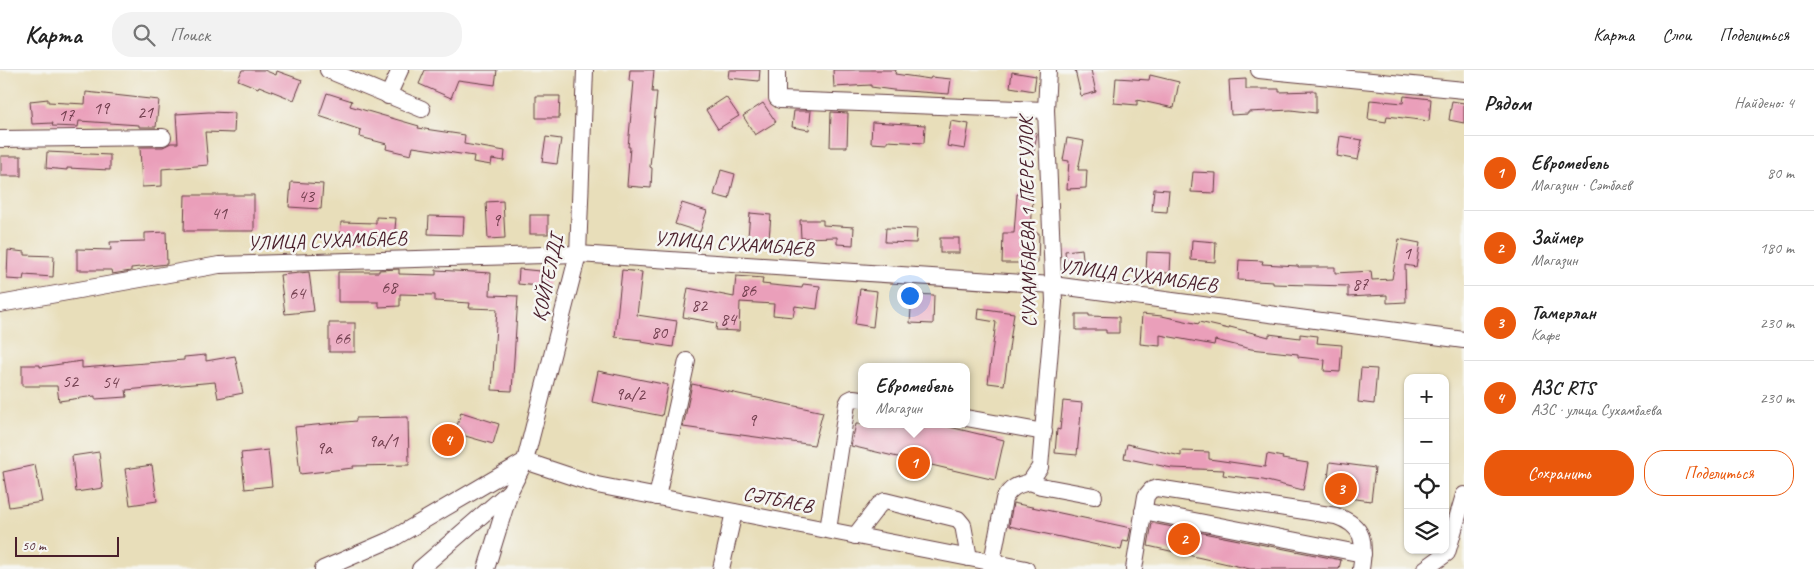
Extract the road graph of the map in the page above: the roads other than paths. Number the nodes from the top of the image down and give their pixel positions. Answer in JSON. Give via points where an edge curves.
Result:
{"nodes":[{"id":1,"x":328,"y":70,"type":"edge"},
{"id":2,"x":400,"y":70,"type":"edge"},
{"id":3,"x":586,"y":70,"type":"edge"},
{"id":4,"x":776,"y":70,"type":"edge"},
{"id":5,"x":1048,"y":70,"type":"edge"},
{"id":6,"x":1259,"y":70,"type":"edge"},
{"id":7,"x":1464,"y":90,"type":"edge"},
{"id":8,"x":388,"y":96,"type":"junction"},
{"id":9,"x":422,"y":109,"type":"dead end"},
{"id":10,"x":1046,"y":110,"type":"junction"},
{"id":11,"x":163,"y":137,"type":"dead end"},
{"id":12,"x":0,"y":139,"type":"edge"},
{"id":13,"x":578,"y":254,"type":"junction"},
{"id":14,"x":1053,"y":285,"type":"junction"},
{"id":15,"x":0,"y":304,"type":"edge"},
{"id":16,"x":1464,"y":340,"type":"edge"},
{"id":17,"x":687,"y":361,"type":"dead end"},
{"id":18,"x":858,"y":399,"type":"edge"},
{"id":19,"x":970,"y":419,"type":"edge"},
{"id":20,"x":1044,"y":432,"type":"junction"},
{"id":21,"x":525,"y":461,"type":"junction"},
{"id":22,"x":1030,"y":482,"type":"junction"},
{"id":23,"x":510,"y":492,"type":"junction"},
{"id":24,"x":1464,"y":495,"type":"edge"},
{"id":25,"x":1094,"y":496,"type":"dead end"},
{"id":26,"x":658,"y":497,"type":"junction"},
{"id":27,"x":1143,"y":511,"type":"junction"},
{"id":28,"x":734,"y":512,"type":"junction"},
{"id":29,"x":828,"y":530,"type":"junction"},
{"id":30,"x":855,"y":536,"type":"junction"},
{"id":31,"x":969,"y":558,"type":"junction"},
{"id":32,"x":992,"y":562,"type":"junction"},
{"id":33,"x":1362,"y":562,"type":"edge"},
{"id":34,"x":323,"y":569,"type":"edge"},
{"id":35,"x":420,"y":569,"type":"edge"},
{"id":36,"x":486,"y":569,"type":"edge"},
{"id":37,"x":721,"y":569,"type":"edge"},
{"id":38,"x":1026,"y":569,"type":"edge"},
{"id":39,"x":1134,"y":569,"type":"edge"},
{"id":40,"x":1425,"y":569,"type":"edge"}],
"edges":[{"from":1,"to":8,"type":"street"},
{"from":2,"to":8,"type":"street"},
{"from":3,"to":13,"type":"street","name":"ҚОЙГЕЛДІ"},
{"from":4,"to":10,"type":"street","via":[[777,98],[780,100]]},
{"from":5,"to":10,"type":"street","name":"СУХАМБАЕВА 1 ПЕРЕУЛОК"},
{"from":6,"to":7,"type":"street"},
{"from":8,"to":9,"type":"street"},
{"from":10,"to":14,"type":"street","name":"СУХАМБАЕВА 1 ПЕРЕУЛОК"},
{"from":11,"to":12,"type":"street"},
{"from":13,"to":14,"type":"street","name":"УЛИЦА СУХАМБАЕВ"},
{"from":13,"to":15,"type":"street","name":"УЛИЦА СУХАМБАЕВ","via":[[219,265]]},
{"from":13,"to":21,"type":"street","name":"ҚОЙГЕЛДІ"},
{"from":14,"to":16,"type":"street","name":"УЛИЦА СУХАМБАЕВ"},
{"from":14,"to":20,"type":"street","name":"СУХАМБАЕВА 1 ПЕРЕУЛОК"},
{"from":17,"to":26,"type":"street"},
{"from":18,"to":29,"type":"street","via":[[853,398],[847,404]]},
{"from":19,"to":20,"type":"street"},
{"from":20,"to":22,"type":"street","name":"СУХАМБАЕВА 1 ПЕРЕУЛОК","via":[[1040,467]]},
{"from":21,"to":23,"type":"street","name":"ҚОЙГЕЛДІ"},
{"from":21,"to":26,"type":"street","name":"СӘТБАЕВ","via":[[597,485]]},
{"from":21,"to":34,"type":"street","via":[[392,539]]},
{"from":22,"to":25,"type":"street"},
{"from":22,"to":32,"type":"street","via":[[1015,486],[1004,499]]},
{"from":23,"to":35,"type":"street"},
{"from":23,"to":36,"type":"street","name":"ҚОЙГЕЛДІ"},
{"from":24,"to":40,"type":"street","via":[[1447,553]]},
{"from":26,"to":28,"type":"street","name":"СӘТБАЕВ"},
{"from":27,"to":33,"type":"street"},
{"from":27,"to":33,"type":"street","via":[[1146,496],[1157,488],[1336,516],[1357,527],[1362,540]]},
{"from":27,"to":39,"type":"street"},
{"from":28,"to":29,"type":"street","name":"СӘТБАЕВ"},
{"from":28,"to":37,"type":"street"},
{"from":29,"to":30,"type":"street","name":"СӘТБАЕВ"},
{"from":30,"to":31,"type":"street","name":"СӘТБАЕВ"},
{"from":30,"to":31,"type":"street","via":[[885,501],[958,519],[963,525]]},
{"from":31,"to":32,"type":"street","name":"СӘТБАЕВ"},
{"from":32,"to":38,"type":"street","name":"СӘТБАЕВ"}]}
